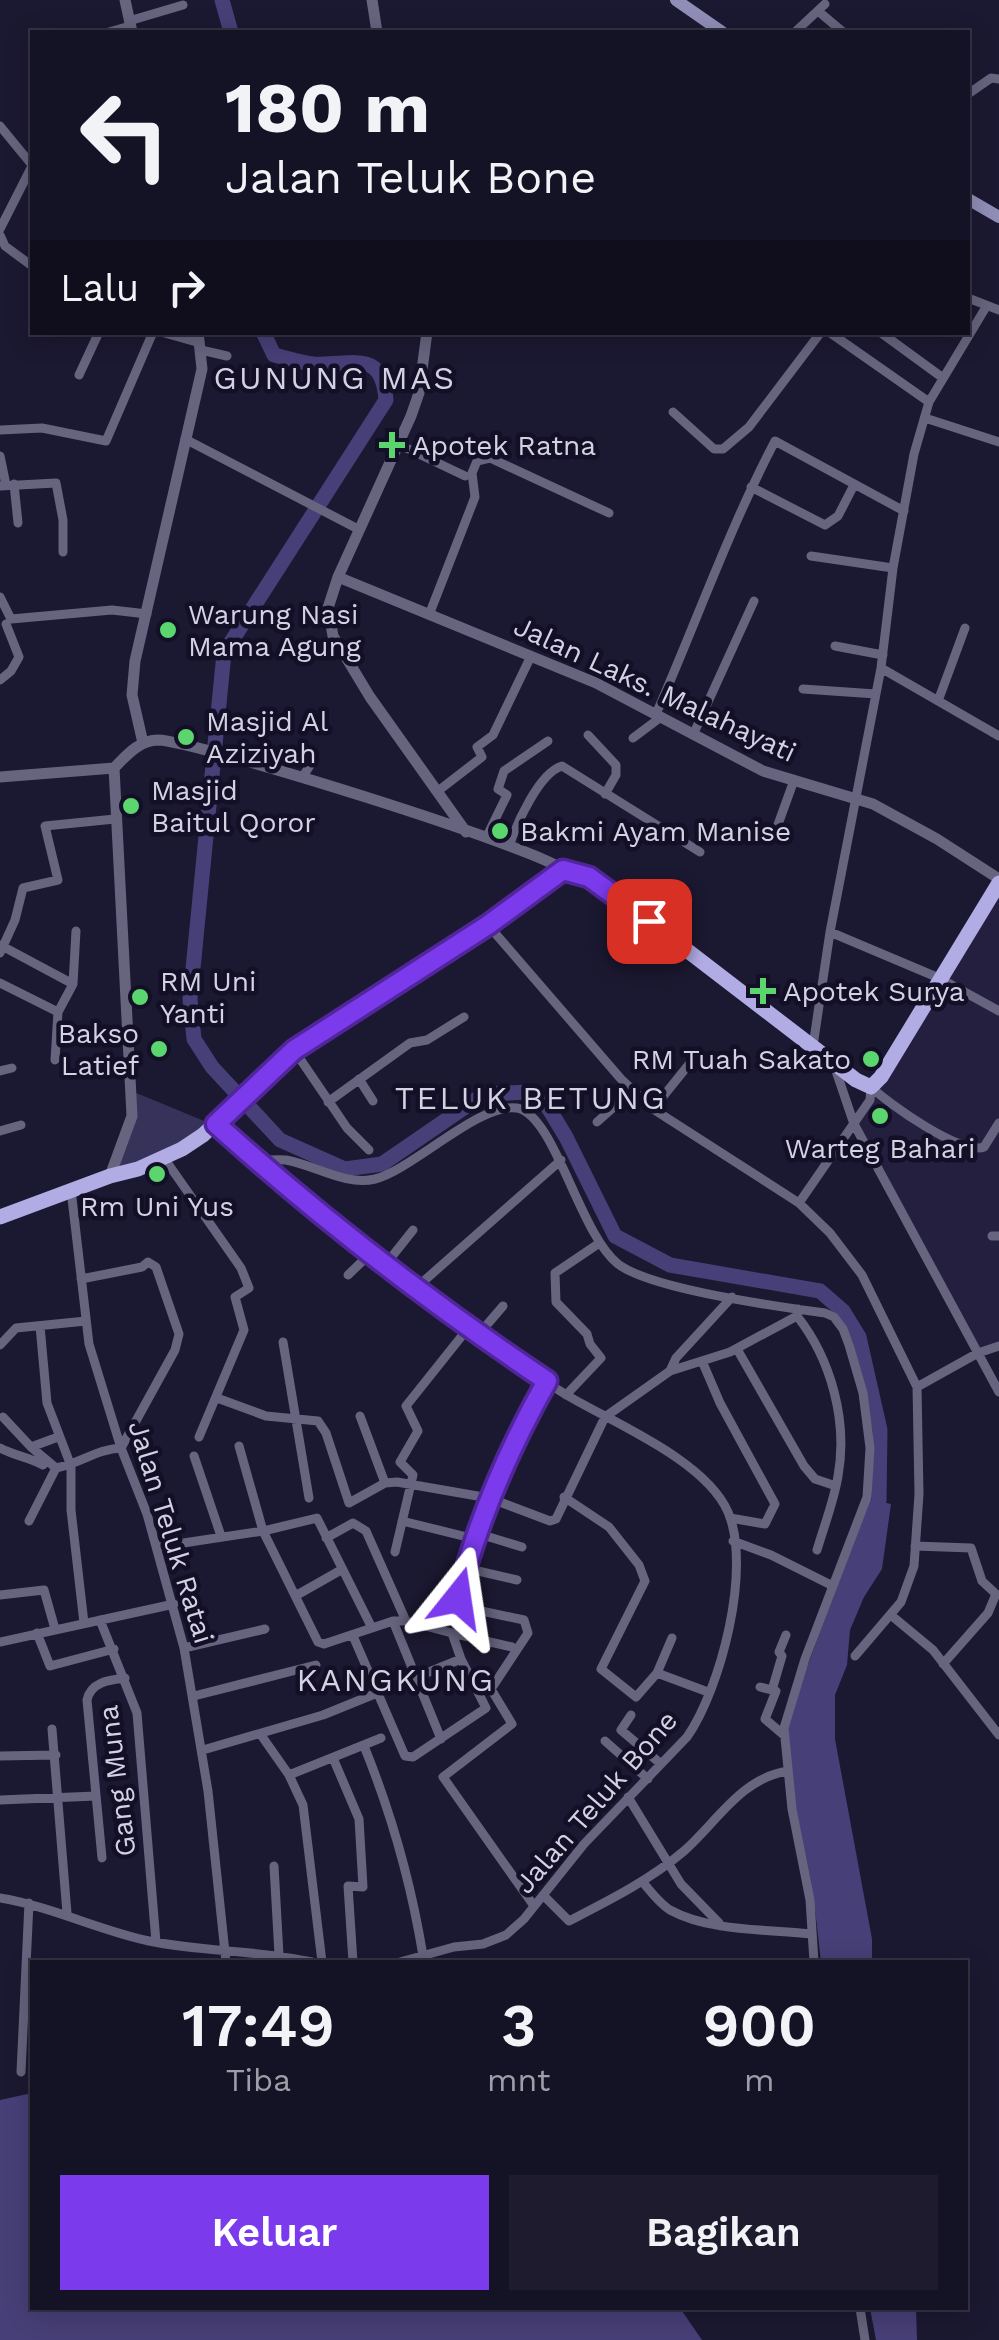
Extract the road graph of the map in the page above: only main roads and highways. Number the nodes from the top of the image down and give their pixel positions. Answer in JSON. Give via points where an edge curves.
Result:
{"nodes":[{"id":1,"x":687,"y":3,"type":"edge"},
{"id":2,"x":720,"y":30,"type":"edge"},
{"id":3,"x":970,"y":200,"type":"edge"},
{"id":4,"x":998,"y":214,"type":"edge"},
{"id":5,"x":999,"y":881,"type":"edge"},
{"id":6,"x":0,"y":1218,"type":"edge"}],
"edges":[{"from":1,"to":2,"type":"main road"},
{"from":3,"to":4,"type":"main road"},
{"from":5,"to":6,"type":"main road","via":[[871,1087],[598,882],[563,870],[294,1050],[182,1149]]}]}
